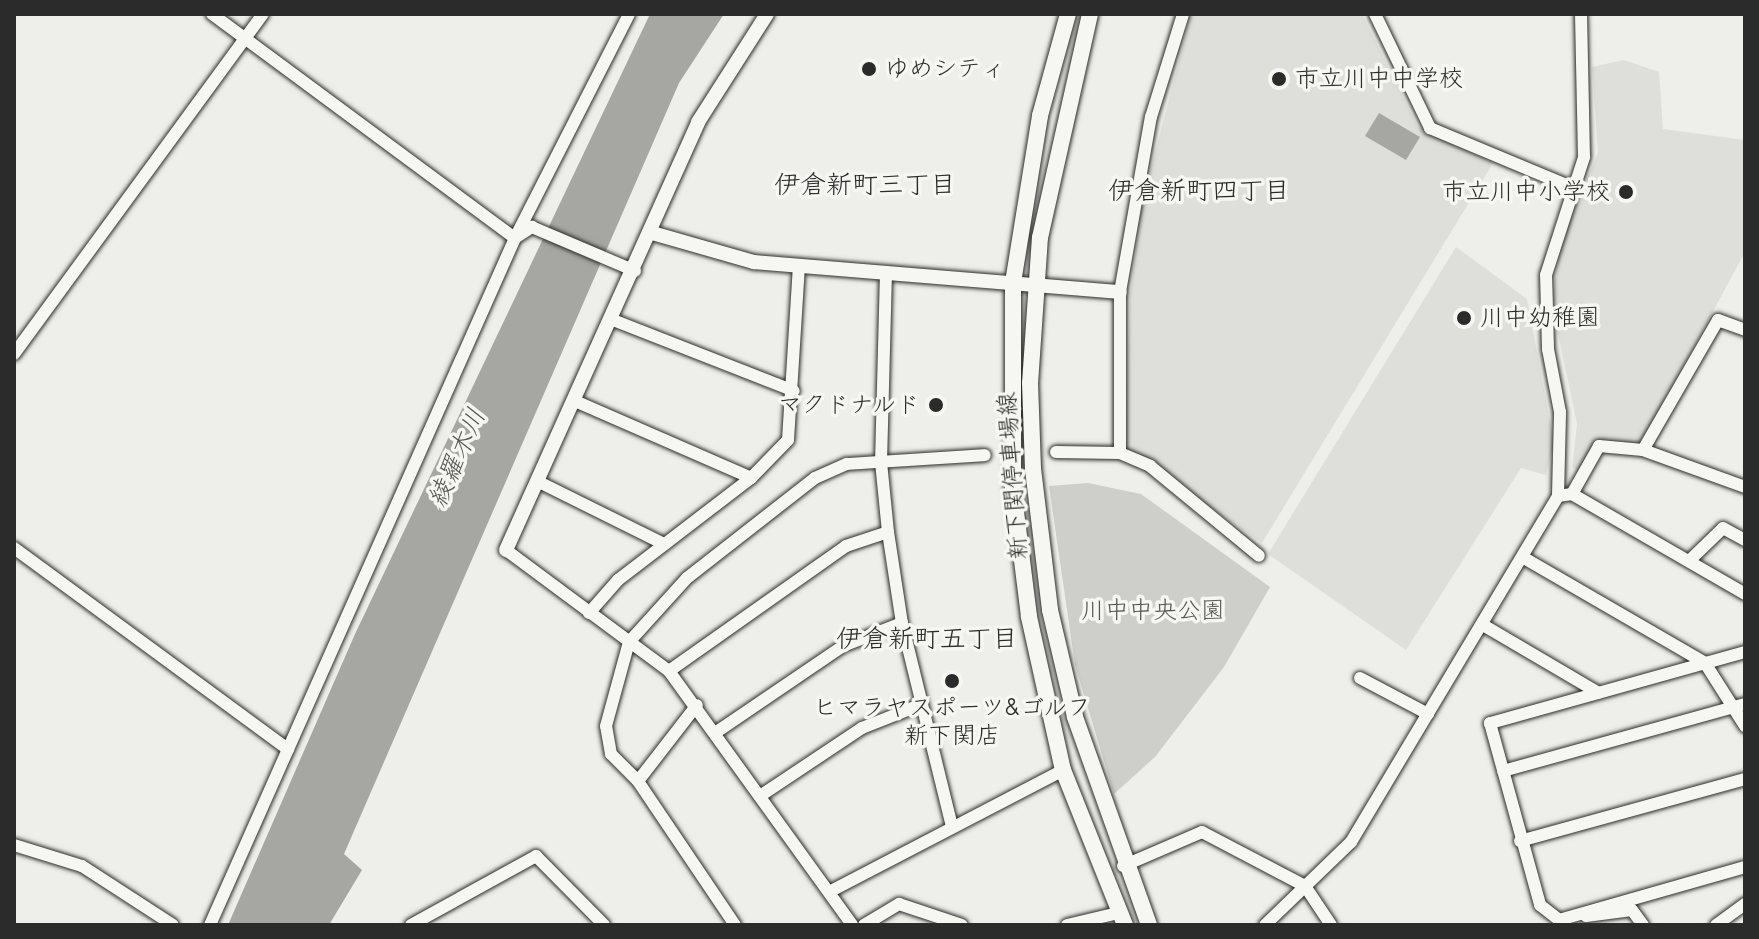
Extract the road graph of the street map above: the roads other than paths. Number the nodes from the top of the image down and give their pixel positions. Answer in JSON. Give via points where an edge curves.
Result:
{"nodes":[{"id":1,"x":212,"y":14,"type":"edge"},
{"id":2,"x":263,"y":14,"type":"edge"},
{"id":3,"x":629,"y":14,"type":"edge"},
{"id":4,"x":767,"y":14,"type":"edge"},
{"id":5,"x":1068,"y":14,"type":"edge"},
{"id":6,"x":1090,"y":14,"type":"edge"},
{"id":7,"x":1183,"y":14,"type":"edge"},
{"id":8,"x":1375,"y":14,"type":"edge"},
{"id":9,"x":1581,"y":14,"type":"edge"},
{"id":10,"x":244,"y":39,"type":"junction"},
{"id":11,"x":1571,"y":187,"type":"junction"},
{"id":12,"x":652,"y":233,"type":"junction"},
{"id":13,"x":515,"y":238,"type":"junction"},
{"id":14,"x":799,"y":267,"type":"junction"},
{"id":15,"x":635,"y":271,"type":"junction"},
{"id":16,"x":886,"y":272,"type":"junction"},
{"id":17,"x":1013,"y":282,"type":"junction"},
{"id":18,"x":1035,"y":283,"type":"junction"},
{"id":19,"x":1120,"y":292,"type":"junction"},
{"id":20,"x":613,"y":320,"type":"junction"},
{"id":21,"x":1745,"y":330,"type":"edge"},
{"id":22,"x":14,"y":354,"type":"edge"},
{"id":23,"x":794,"y":391,"type":"junction"},
{"id":24,"x":575,"y":401,"type":"junction"},
{"id":25,"x":1643,"y":450,"type":"junction"},
{"id":26,"x":1056,"y":452,"type":"dead end"},
{"id":27,"x":1120,"y":453,"type":"junction"},
{"id":28,"x":985,"y":455,"type":"dead end"},
{"id":29,"x":881,"y":462,"type":"junction"},
{"id":30,"x":751,"y":478,"type":"junction"},
{"id":31,"x":539,"y":482,"type":"junction"},
{"id":32,"x":1745,"y":487,"type":"edge"},
{"id":33,"x":1572,"y":494,"type":"junction"},
{"id":34,"x":1558,"y":496,"type":"junction"},
{"id":35,"x":888,"y":532,"type":"junction"},
{"id":36,"x":1745,"y":540,"type":"edge"},
{"id":37,"x":662,"y":543,"type":"junction"},
{"id":38,"x":14,"y":548,"type":"edge"},
{"id":39,"x":506,"y":550,"type":"joint"},
{"id":40,"x":1259,"y":556,"type":"dead end"},
{"id":41,"x":1524,"y":558,"type":"junction"},
{"id":42,"x":1689,"y":561,"type":"junction"},
{"id":43,"x":1745,"y":594,"type":"edge"},
{"id":44,"x":589,"y":613,"type":"junction"},
{"id":45,"x":902,"y":623,"type":"junction"},
{"id":46,"x":1483,"y":625,"type":"junction"},
{"id":47,"x":629,"y":642,"type":"junction"},
{"id":48,"x":1745,"y":652,"type":"edge"},
{"id":49,"x":1705,"y":663,"type":"junction"},
{"id":50,"x":669,"y":671,"type":"junction"},
{"id":51,"x":1360,"y":678,"type":"dead end"},
{"id":52,"x":1599,"y":693,"type":"junction"},
{"id":53,"x":697,"y":705,"type":"junction"},
{"id":54,"x":920,"y":705,"type":"junction"},
{"id":55,"x":1739,"y":706,"type":"edge"},
{"id":56,"x":1428,"y":714,"type":"junction"},
{"id":57,"x":1745,"y":726,"type":"edge"},
{"id":58,"x":715,"y":733,"type":"junction"},
{"id":59,"x":288,"y":749,"type":"junction"},
{"id":60,"x":1063,"y":770,"type":"junction"},
{"id":61,"x":1503,"y":771,"type":"junction"},
{"id":62,"x":1745,"y":779,"type":"edge"},
{"id":63,"x":638,"y":781,"type":"junction"},
{"id":64,"x":760,"y":796,"type":"junction"},
{"id":65,"x":952,"y":827,"type":"junction"},
{"id":66,"x":1520,"y":841,"type":"junction"},
{"id":67,"x":14,"y":845,"type":"edge"},
{"id":68,"x":1123,"y":866,"type":"junction"},
{"id":69,"x":1745,"y":867,"type":"edge"},
{"id":70,"x":1305,"y":886,"type":"junction"},
{"id":71,"x":829,"y":892,"type":"junction"},
{"id":72,"x":1745,"y":904,"type":"edge"},
{"id":73,"x":1578,"y":914,"type":"junction"},
{"id":74,"x":1122,"y":919,"type":"edge"},
{"id":75,"x":173,"y":925,"type":"edge"},
{"id":76,"x":210,"y":925,"type":"edge"},
{"id":77,"x":411,"y":925,"type":"edge"},
{"id":78,"x":604,"y":925,"type":"edge"},
{"id":79,"x":735,"y":925,"type":"edge"},
{"id":80,"x":852,"y":925,"type":"edge"},
{"id":81,"x":864,"y":925,"type":"edge"},
{"id":82,"x":962,"y":925,"type":"edge"},
{"id":83,"x":1067,"y":925,"type":"edge"},
{"id":84,"x":1149,"y":925,"type":"edge"},
{"id":85,"x":1265,"y":925,"type":"edge"},
{"id":86,"x":1331,"y":925,"type":"edge"},
{"id":87,"x":1643,"y":925,"type":"edge"},
{"id":88,"x":1716,"y":925,"type":"edge"}],
"edges":[{"from":1,"to":10,"type":"street"},
{"from":2,"to":10,"type":"street"},
{"from":3,"to":13,"type":"street"},
{"from":4,"to":12,"type":"street","via":[[698,122]]},
{"from":5,"to":17,"type":"main road","name":"新下関停車場線","via":[[1037,129]]},
{"from":6,"to":18,"type":"main road","name":"新下関停車場線","via":[[1050,173]]},
{"from":7,"to":19,"type":"street","via":[[1151,117]]},
{"from":8,"to":11,"type":"street","via":[[1430,128]]},
{"from":9,"to":11,"type":"street","via":[[1586,130]]},
{"from":10,"to":13,"type":"street"},
{"from":10,"to":22,"type":"street"},
{"from":11,"to":34,"type":"street","via":[[1546,275],[1560,412]]},
{"from":12,"to":14,"type":"street","via":[[710,255]]},
{"from":12,"to":15,"type":"street"},
{"from":13,"to":15,"type":"street","via":[[532,227]]},
{"from":13,"to":59,"type":"street"},
{"from":14,"to":16,"type":"street"},
{"from":14,"to":23,"type":"street"},
{"from":15,"to":20,"type":"street"},
{"from":16,"to":17,"type":"street"},
{"from":16,"to":29,"type":"street"},
{"from":17,"to":18,"type":"street"},
{"from":17,"to":60,"type":"main road","name":"新下関停車場線","via":[[1013,488],[1029,617]]},
{"from":18,"to":19,"type":"street"},
{"from":18,"to":68,"type":"main road","name":"新下関停車場線","via":[[1033,469],[1050,610],[1075,717]]},
{"from":19,"to":27,"type":"street"},
{"from":20,"to":23,"type":"street"},
{"from":20,"to":24,"type":"street"},
{"from":21,"to":25,"type":"street","via":[[1718,320]]},
{"from":23,"to":30,"type":"street","via":[[788,440]]},
{"from":24,"to":30,"type":"street"},
{"from":24,"to":31,"type":"street"},
{"from":25,"to":32,"type":"street"},
{"from":25,"to":33,"type":"street","via":[[1599,446]]},
{"from":26,"to":27,"type":"street"},
{"from":27,"to":40,"type":"street","via":[[1190,492]]},
{"from":28,"to":29,"type":"street"},
{"from":29,"to":35,"type":"street"},
{"from":29,"to":47,"type":"street","via":[[847,464],[803,487],[687,578]]},
{"from":30,"to":37,"type":"street"},
{"from":31,"to":37,"type":"street"},
{"from":31,"to":39,"type":"street"},
{"from":33,"to":34,"type":"street"},
{"from":33,"to":42,"type":"street"},
{"from":34,"to":41,"type":"street"},
{"from":35,"to":45,"type":"street"},
{"from":35,"to":50,"type":"street","via":[[846,546]]},
{"from":36,"to":42,"type":"street","via":[[1723,528]]},
{"from":37,"to":44,"type":"street"},
{"from":38,"to":59,"type":"street"},
{"from":39,"to":44,"type":"street"},
{"from":41,"to":46,"type":"street"},
{"from":41,"to":49,"type":"street"},
{"from":42,"to":43,"type":"street"},
{"from":44,"to":47,"type":"street"},
{"from":45,"to":54,"type":"street"},
{"from":45,"to":58,"type":"street","via":[[843,646]]},
{"from":46,"to":52,"type":"street"},
{"from":46,"to":56,"type":"street"},
{"from":47,"to":50,"type":"street"},
{"from":47,"to":63,"type":"street","via":[[606,726],[611,754]]},
{"from":48,"to":49,"type":"street"},
{"from":49,"to":52,"type":"street"},
{"from":49,"to":55,"type":"street"},
{"from":50,"to":53,"type":"street"},
{"from":51,"to":56,"type":"street"},
{"from":52,"to":61,"type":"street","via":[[1490,723]]},
{"from":53,"to":58,"type":"street"},
{"from":53,"to":63,"type":"street"},
{"from":54,"to":64,"type":"street","via":[[862,728]]},
{"from":54,"to":65,"type":"street"},
{"from":55,"to":57,"type":"street"},
{"from":55,"to":61,"type":"street"},
{"from":56,"to":70,"type":"street","via":[[1351,842]]},
{"from":58,"to":64,"type":"street"},
{"from":59,"to":76,"type":"street"},
{"from":60,"to":65,"type":"street"},
{"from":60,"to":74,"type":"main road","name":"新下関停車場線"},
{"from":61,"to":66,"type":"street"},
{"from":62,"to":66,"type":"street"},
{"from":63,"to":79,"type":"street"},
{"from":64,"to":71,"type":"street"},
{"from":65,"to":71,"type":"street"},
{"from":66,"to":73,"type":"street","via":[[1540,905],[1559,920]]},
{"from":67,"to":75,"type":"street","via":[[82,866]]},
{"from":68,"to":70,"type":"street","via":[[1202,832]]},
{"from":68,"to":84,"type":"main road","name":"新下関停車場線"},
{"from":69,"to":73,"type":"street"},
{"from":70,"to":85,"type":"street"},
{"from":70,"to":86,"type":"street"},
{"from":71,"to":80,"type":"street"},
{"from":72,"to":88,"type":"street"},
{"from":73,"to":87,"type":"street","via":[[1632,910]]},
{"from":74,"to":83,"type":"street"},
{"from":77,"to":78,"type":"street","via":[[536,856]]},
{"from":81,"to":82,"type":"street","via":[[899,904]]}]}
